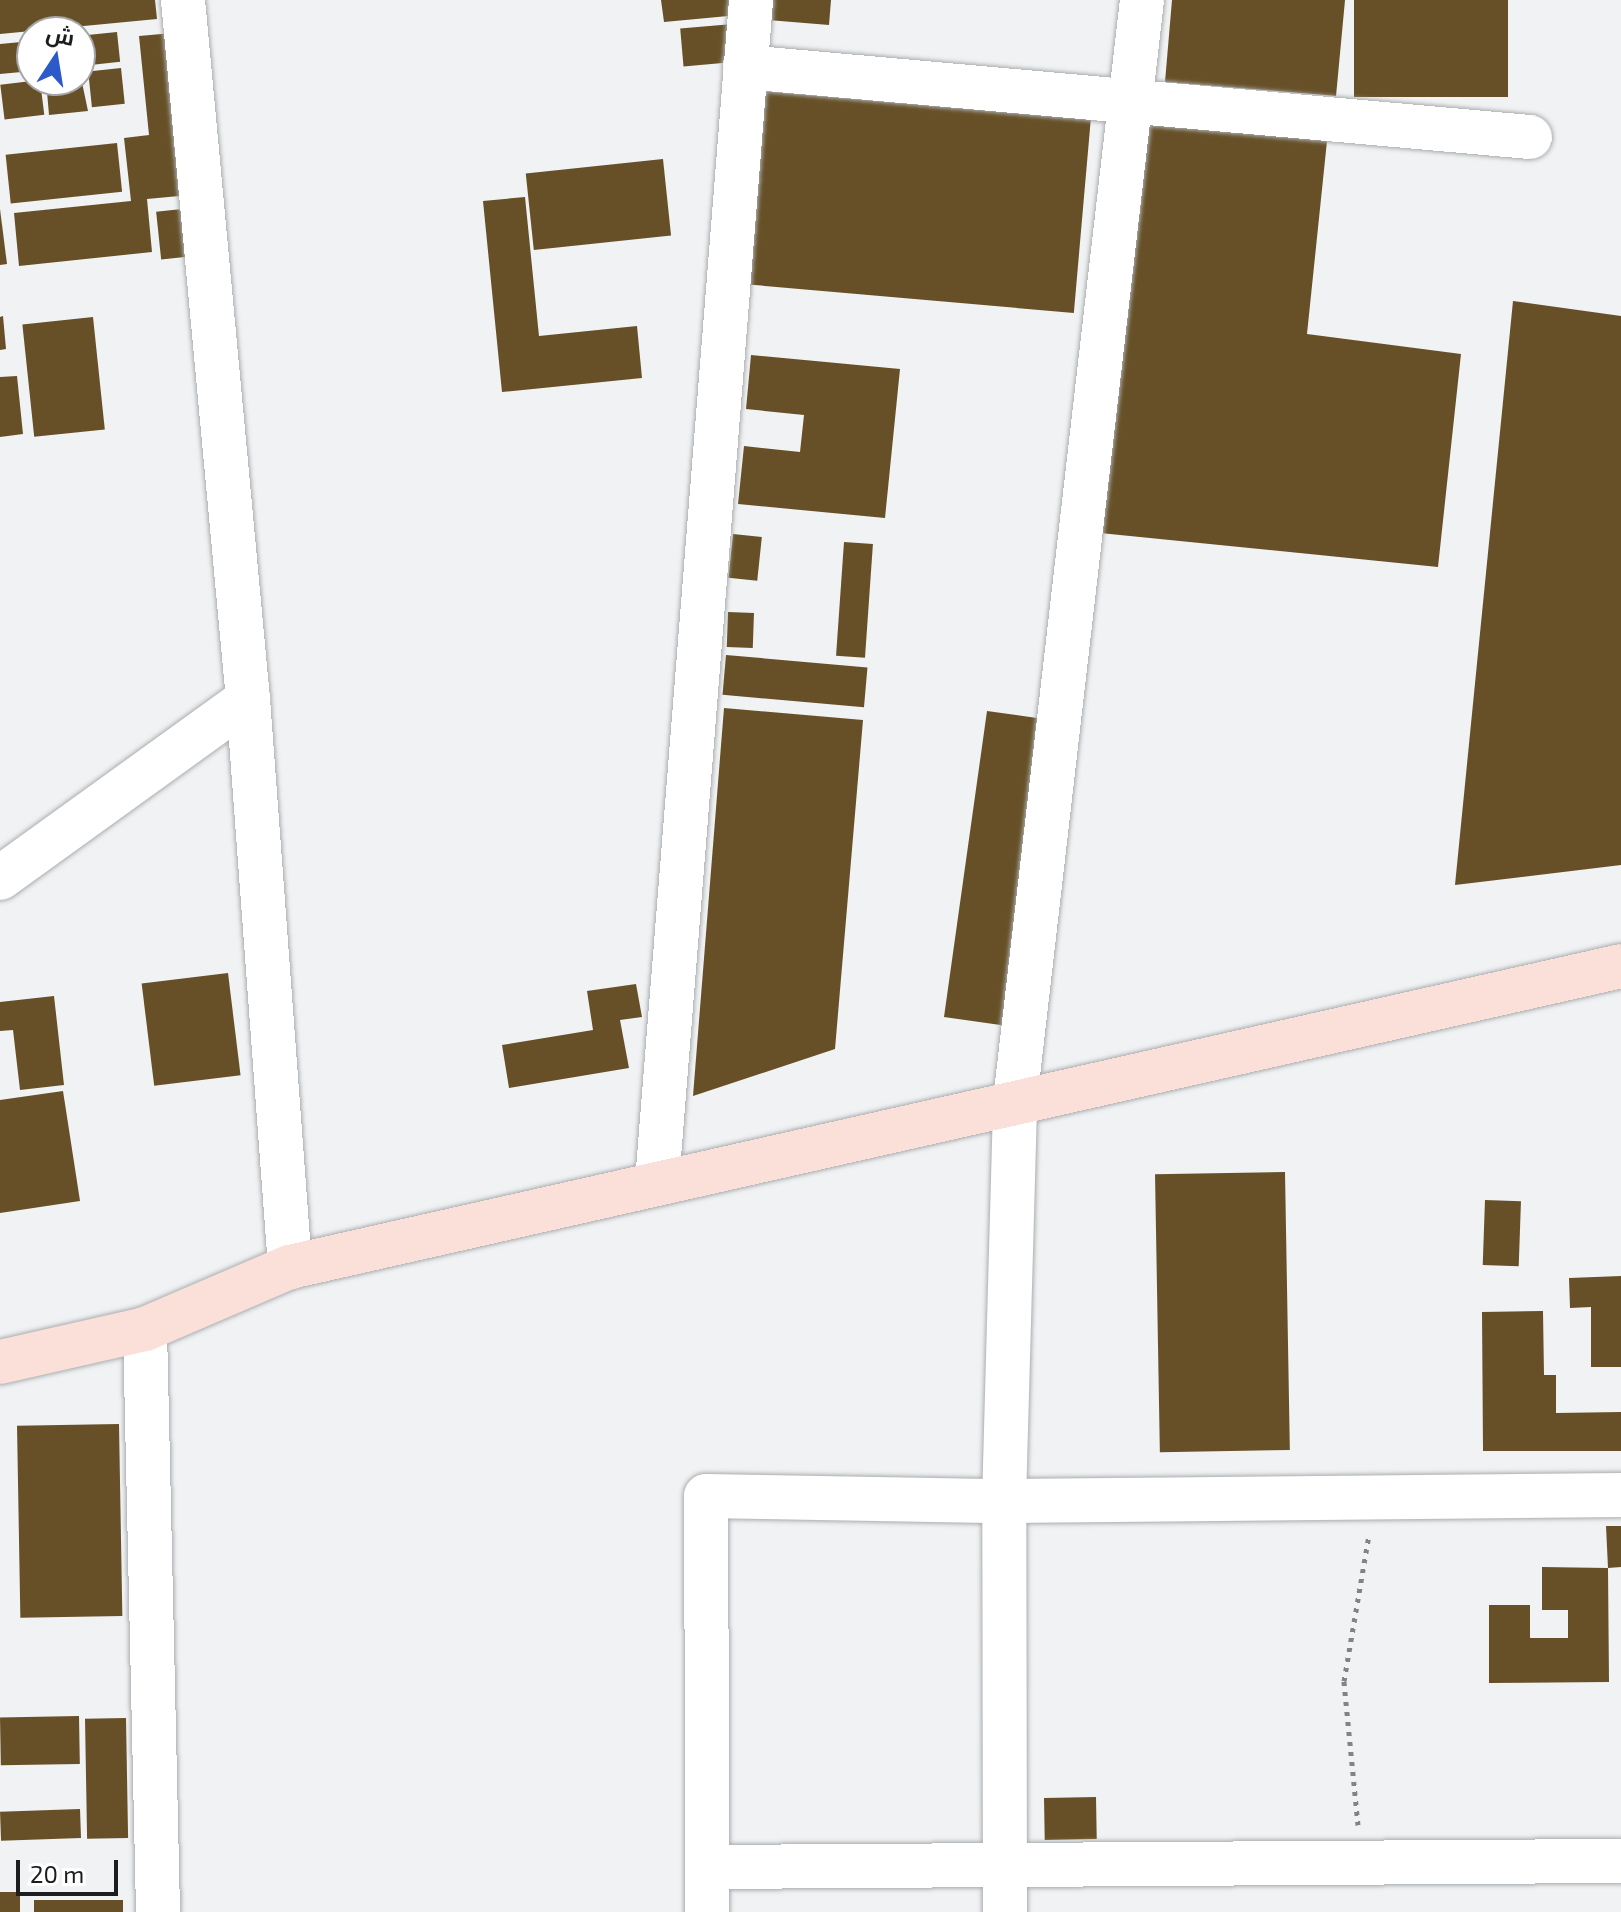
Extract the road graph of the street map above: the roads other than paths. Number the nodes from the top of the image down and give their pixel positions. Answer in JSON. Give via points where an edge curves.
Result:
{"nodes":[{"id":1,"x":183,"y":0,"type":"edge"},
{"id":2,"x":751,"y":0,"type":"edge"},
{"id":3,"x":1142,"y":0,"type":"edge"},
{"id":4,"x":745,"y":67,"type":"junction"},
{"id":5,"x":1131,"y":99,"type":"junction"},
{"id":6,"x":1530,"y":137,"type":"dead end"},
{"id":7,"x":248,"y":699,"type":"junction"},
{"id":8,"x":0,"y":878,"type":"edge"},
{"id":9,"x":1621,"y":966,"type":"edge"},
{"id":10,"x":1015,"y":1101,"type":"junction"},
{"id":11,"x":657,"y":1182,"type":"junction"},
{"id":12,"x":290,"y":1267,"type":"junction"},
{"id":13,"x":145,"y":1329,"type":"junction"},
{"id":14,"x":0,"y":1362,"type":"edge"},
{"id":15,"x":1621,"y":1495,"type":"edge"},
{"id":16,"x":1004,"y":1501,"type":"junction"},
{"id":17,"x":1621,"y":1861,"type":"edge"},
{"id":18,"x":1004,"y":1865,"type":"junction"},
{"id":19,"x":707,"y":1867,"type":"junction"},
{"id":20,"x":158,"y":1912,"type":"edge"},
{"id":21,"x":707,"y":1912,"type":"edge"},
{"id":22,"x":1005,"y":1912,"type":"edge"}],
"edges":[{"from":1,"to":7,"type":"street"},
{"from":2,"to":4,"type":"street"},
{"from":3,"to":5,"type":"street"},
{"from":4,"to":5,"type":"street"},
{"from":4,"to":11,"type":"street"},
{"from":5,"to":6,"type":"street"},
{"from":5,"to":10,"type":"street"},
{"from":7,"to":8,"type":"street"},
{"from":7,"to":12,"type":"street"},
{"from":9,"to":10,"type":"main road"},
{"from":10,"to":11,"type":"main road"},
{"from":10,"to":16,"type":"street"},
{"from":11,"to":12,"type":"main road"},
{"from":12,"to":13,"type":"main road"},
{"from":13,"to":14,"type":"main road"},
{"from":13,"to":20,"type":"street"},
{"from":15,"to":16,"type":"street"},
{"from":16,"to":18,"type":"street"},
{"from":16,"to":19,"type":"street","via":[[706,1496]]},
{"from":17,"to":18,"type":"street"},
{"from":18,"to":19,"type":"street"},
{"from":18,"to":22,"type":"street"},
{"from":19,"to":21,"type":"street"}]}
